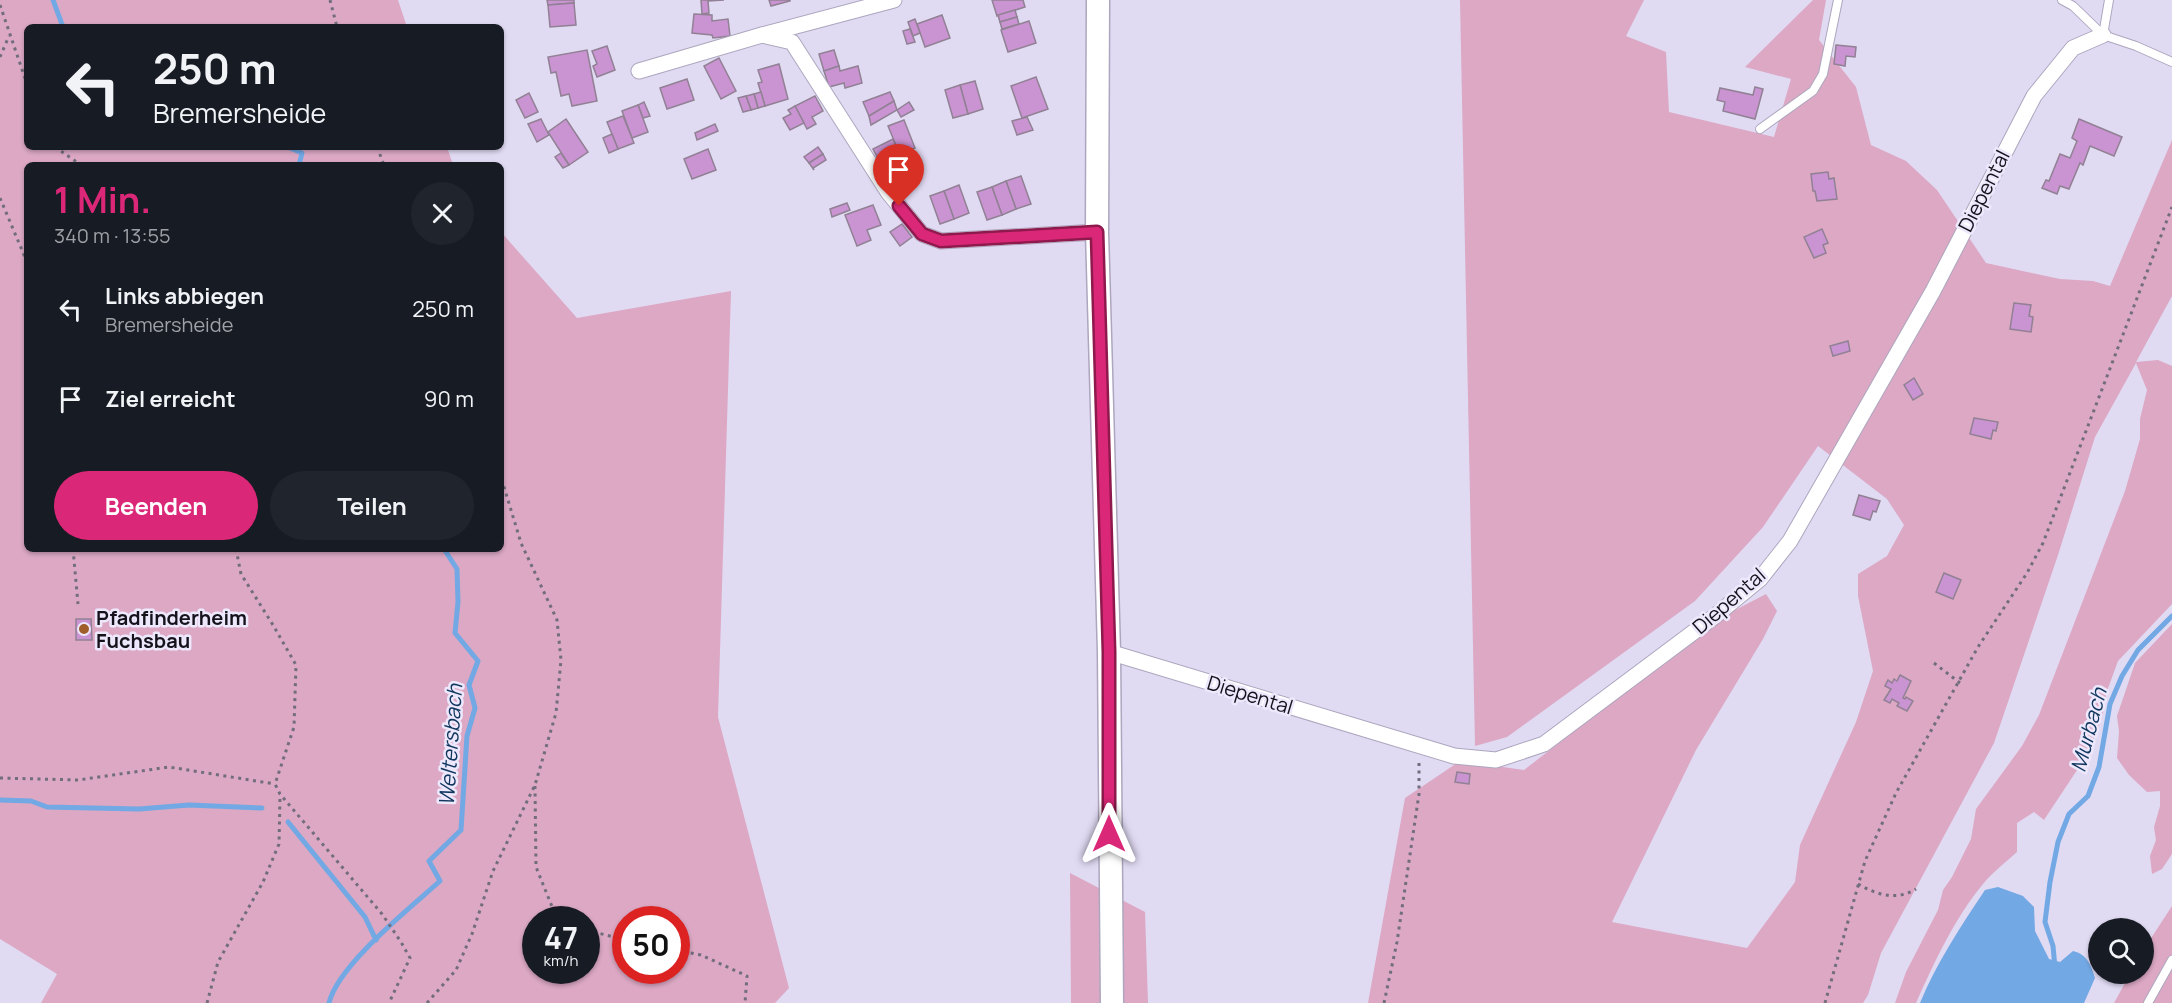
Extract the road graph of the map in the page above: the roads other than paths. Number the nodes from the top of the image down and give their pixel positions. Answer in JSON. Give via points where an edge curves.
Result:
{"nodes":[{"id":1,"x":894,"y":0,"type":"edge"},
{"id":2,"x":1098,"y":0,"type":"edge"},
{"id":3,"x":1838,"y":0,"type":"edge"},
{"id":4,"x":2062,"y":0,"type":"edge"},
{"id":5,"x":2109,"y":0,"type":"edge"},
{"id":6,"x":762,"y":35,"type":"junction"},
{"id":7,"x":2103,"y":35,"type":"junction"},
{"id":8,"x":2172,"y":62,"type":"edge"},
{"id":9,"x":639,"y":71,"type":"dead end"},
{"id":10,"x":1760,"y":129,"type":"dead end"},
{"id":11,"x":1097,"y":232,"type":"junction"},
{"id":12,"x":1109,"y":652,"type":"junction"},
{"id":13,"x":2172,"y":960,"type":"edge"},
{"id":14,"x":1112,"y":1003,"type":"edge"},
{"id":15,"x":2148,"y":1003,"type":"edge"}],
"edges":[{"from":1,"to":6,"type":"street"},
{"from":2,"to":11,"type":"main road"},
{"from":3,"to":10,"type":"lane","via":[[1823,74],[1813,91]]},
{"from":4,"to":7,"type":"lane"},
{"from":5,"to":7,"type":"lane"},
{"from":6,"to":9,"type":"street"},
{"from":6,"to":11,"type":"street","via":[[792,42],[888,192],[922,234],[941,241]]},
{"from":7,"to":8,"type":"lane"},
{"from":7,"to":12,"type":"street","name":"Diepental","via":[[2073,48],[2034,96],[1933,291],[1790,541],[1760,579],[1544,744],[1496,760],[1454,756]]},
{"from":11,"to":12,"type":"main road"},
{"from":12,"to":14,"type":"main road"},
{"from":13,"to":15,"type":"lane"}]}
